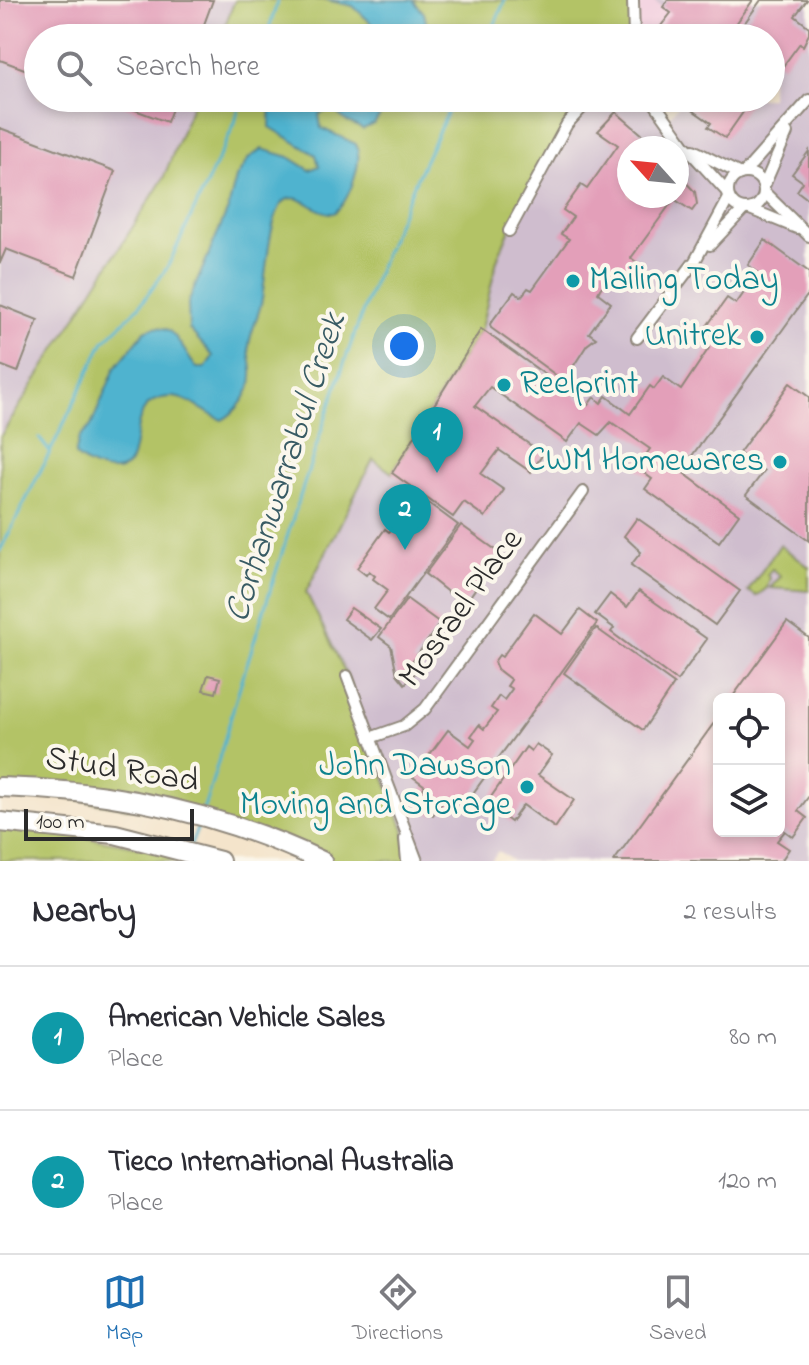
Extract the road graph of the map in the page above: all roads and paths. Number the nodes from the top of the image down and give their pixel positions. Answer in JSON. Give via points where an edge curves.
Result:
{"nodes":[{"id":1,"x":633,"y":0,"type":"edge"},
{"id":2,"x":634,"y":24,"type":"edge"},
{"id":3,"x":809,"y":100,"type":"edge"},
{"id":4,"x":578,"y":112,"type":"edge"},
{"id":5,"x":661,"y":112,"type":"edge"},
{"id":6,"x":793,"y":121,"type":"junction"},
{"id":7,"x":678,"y":136,"type":"edge"},
{"id":8,"x":689,"y":148,"type":"edge"},
{"id":9,"x":689,"y":151,"type":"edge"},
{"id":10,"x":742,"y":174,"type":"junction"},
{"id":11,"x":764,"y":189,"type":"junction"},
{"id":12,"x":728,"y":195,"type":"junction"},
{"id":13,"x":747,"y":209,"type":"junction"},
{"id":14,"x":509,"y":231,"type":"dead end"},
{"id":15,"x":806,"y":233,"type":"edge"},
{"id":16,"x":695,"y":261,"type":"junction"},
{"id":17,"x":637,"y":338,"type":"dead end"},
{"id":18,"x":583,"y":492,"type":"dead end"},
{"id":19,"x":347,"y":676,"type":"dead end"},
{"id":20,"x":370,"y":738,"type":"junction"},
{"id":21,"x":0,"y":787,"type":"edge"},
{"id":22,"x":0,"y":822,"type":"edge"},
{"id":23,"x":404,"y":829,"type":"junction"},
{"id":24,"x":220,"y":861,"type":"edge"},
{"id":25,"x":322,"y":861,"type":"edge"},
{"id":26,"x":407,"y":861,"type":"edge"},
{"id":27,"x":417,"y":861,"type":"edge"}],
"edges":[{"from":1,"to":2,"type":"street"},
{"from":3,"to":6,"type":"street"},
{"from":4,"to":14,"type":"street"},
{"from":5,"to":7,"type":"street"},
{"from":6,"to":10,"type":"street"},
{"from":6,"to":11,"type":"street"},
{"from":8,"to":10,"type":"street"},
{"from":9,"to":12,"type":"street"},
{"from":10,"to":11,"type":"street","via":[[757,177]]},
{"from":10,"to":12,"type":"street","via":[[733,179]]},
{"from":11,"to":13,"type":"street","via":[[760,202]]},
{"from":11,"to":15,"type":"street"},
{"from":12,"to":13,"type":"street"},
{"from":12,"to":16,"type":"street"},
{"from":13,"to":15,"type":"street"},
{"from":13,"to":16,"type":"street"},
{"from":16,"to":17,"type":"street"},
{"from":18,"to":20,"type":"street","name":"Mosrael Place","via":[[425,709],[404,726]]},
{"from":19,"to":20,"type":"street"},
{"from":20,"to":23,"type":"street"},
{"from":21,"to":25,"type":"highway","name":"Stud Road","via":[[95,794],[193,813]]},
{"from":22,"to":24,"type":"highway","name":"Stud Road","via":[[115,834]]},
{"from":23,"to":26,"type":"street"},
{"from":23,"to":27,"type":"street"}]}
